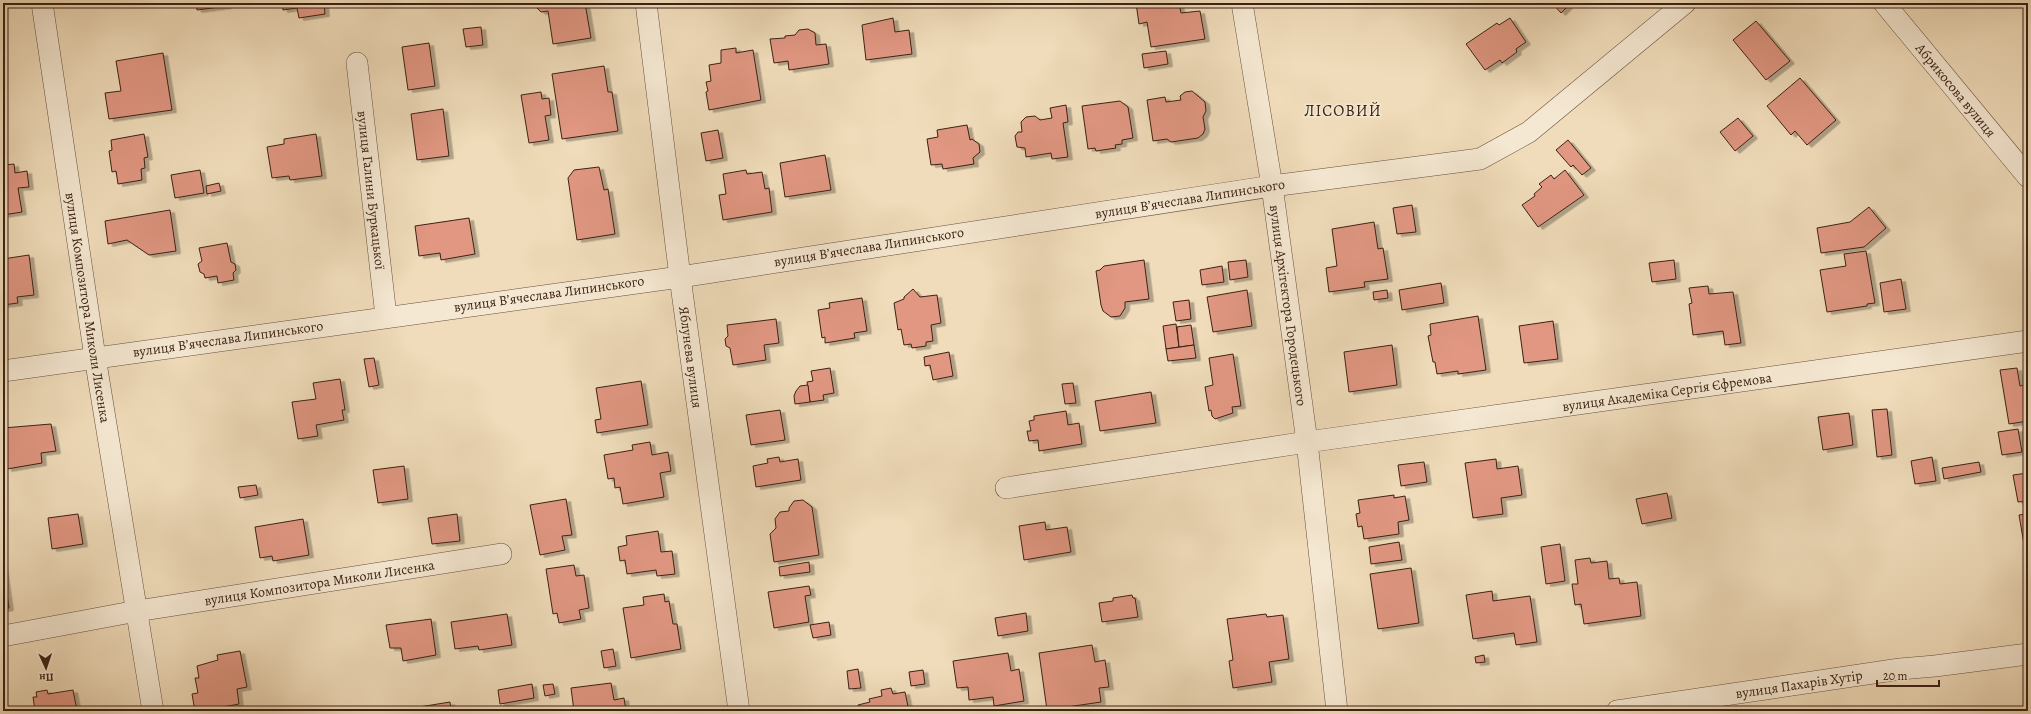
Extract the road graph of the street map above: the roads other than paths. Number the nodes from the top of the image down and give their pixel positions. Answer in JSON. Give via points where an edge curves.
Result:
{"nodes":[{"id":1,"x":42,"y":3,"type":"edge"},
{"id":2,"x":646,"y":3,"type":"edge"},
{"id":3,"x":1242,"y":3,"type":"edge"},
{"id":4,"x":1685,"y":3,"type":"edge"},
{"id":5,"x":1884,"y":3,"type":"edge"},
{"id":6,"x":357,"y":63,"type":"dead end"},
{"id":7,"x":2028,"y":178,"type":"edge"},
{"id":8,"x":1272,"y":186,"type":"junction"},
{"id":9,"x":680,"y":276,"type":"junction"},
{"id":10,"x":386,"y":316,"type":"junction"},
{"id":11,"x":2028,"y":341,"type":"edge"},
{"id":12,"x":95,"y":357,"type":"junction"},
{"id":13,"x":3,"y":371,"type":"edge"},
{"id":14,"x":1307,"y":442,"type":"junction"},
{"id":15,"x":1006,"y":488,"type":"dead end"},
{"id":16,"x":501,"y":554,"type":"dead end"},
{"id":17,"x":137,"y":611,"type":"junction"},
{"id":18,"x":3,"y":636,"type":"edge"},
{"id":19,"x":2028,"y":654,"type":"edge"},
{"id":20,"x":153,"y":711,"type":"edge"},
{"id":21,"x":739,"y":711,"type":"edge"},
{"id":22,"x":1336,"y":711,"type":"edge"},
{"id":23,"x":1617,"y":711,"type":"edge"}],
"edges":[{"from":1,"to":12,"type":"street","name":"вулиця Композитора Миколи Лисенка"},
{"from":2,"to":9,"type":"street","name":"Яблунева вулиця"},
{"from":3,"to":8,"type":"street","name":"вулиця Архітектора Городецького"},
{"from":4,"to":8,"type":"street","name":"вулиця Вʼячеслава Липинського","via":[[1529,132],[1480,159]]},
{"from":5,"to":7,"type":"street","name":"Абрикосова вулиця"},
{"from":6,"to":10,"type":"street","name":"вулиця Галини Буркацької"},
{"from":8,"to":9,"type":"street","name":"вулиця Вʼячеслава Липинського"},
{"from":8,"to":14,"type":"street","name":"вулиця Архітектора Городецького"},
{"from":9,"to":10,"type":"street","name":"вулиця Вʼячеслава Липинського"},
{"from":9,"to":21,"type":"street","name":"Яблунева вулиця"},
{"from":10,"to":12,"type":"street","name":"вулиця Вʼячеслава Липинського"},
{"from":11,"to":14,"type":"street","name":"вулиця Академіка Сергія Єфремова"},
{"from":12,"to":13,"type":"street","name":"вулиця Вʼячеслава Липинського"},
{"from":12,"to":17,"type":"street","name":"вулиця Композитора Миколи Лисенка"},
{"from":14,"to":15,"type":"street"},
{"from":14,"to":22,"type":"street","name":"вулиця Архітектора Городецького"},
{"from":16,"to":17,"type":"street","name":"вулиця Композитора Миколи Лисенка"},
{"from":17,"to":18,"type":"street","name":"вулиця Композитора Миколи Лисенка"},
{"from":17,"to":20,"type":"street","name":"вулиця Композитора Миколи Лисенка"},
{"from":19,"to":23,"type":"street","name":"вулиця Пахарів Хутір","via":[[1900,669]]}]}
